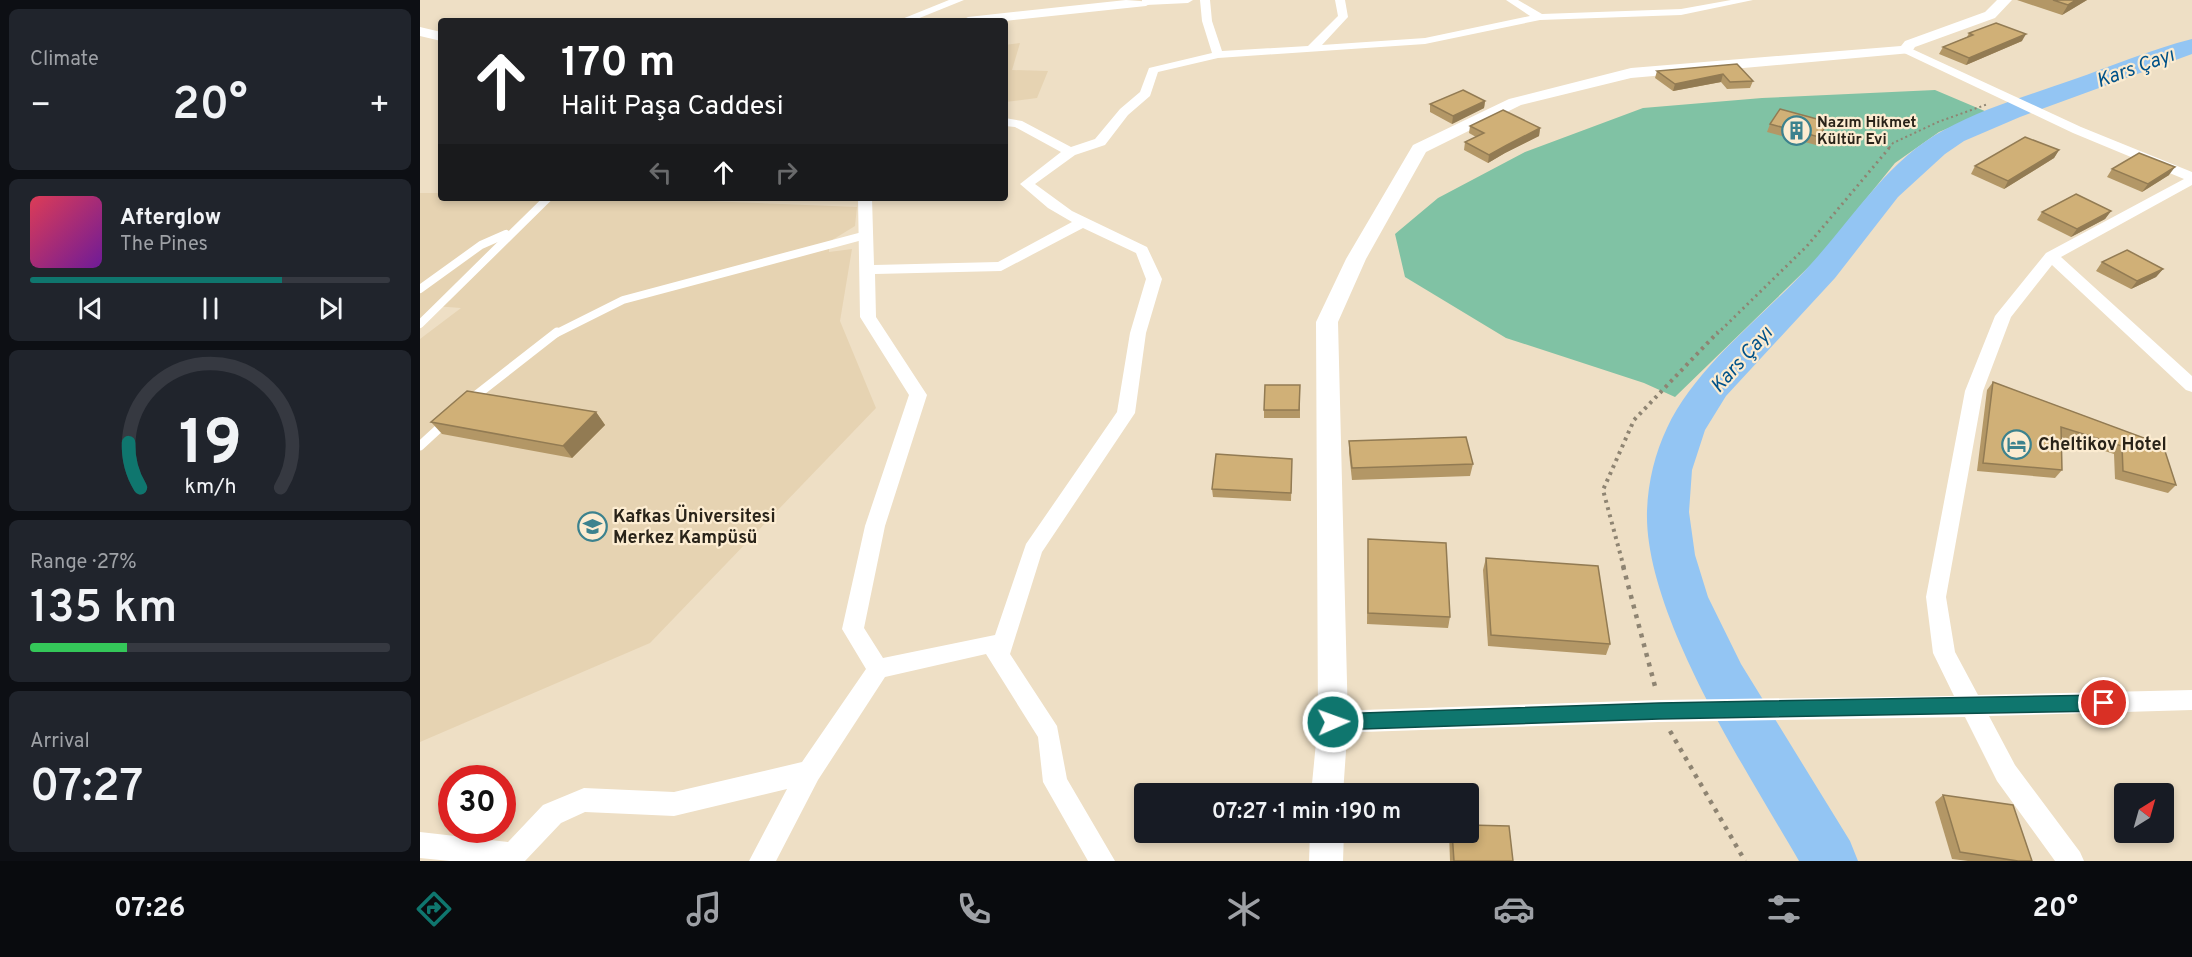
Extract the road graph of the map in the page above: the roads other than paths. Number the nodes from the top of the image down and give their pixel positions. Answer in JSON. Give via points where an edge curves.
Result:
{"nodes":[{"id":1,"x":959,"y":0,"type":"edge"},
{"id":2,"x":1188,"y":0,"type":"edge"},
{"id":3,"x":1205,"y":0,"type":"edge"},
{"id":4,"x":1341,"y":0,"type":"edge"},
{"id":5,"x":1511,"y":0,"type":"edge"},
{"id":6,"x":1748,"y":0,"type":"edge"},
{"id":7,"x":2005,"y":0,"type":"edge"},
{"id":8,"x":1146,"y":2,"type":"joint"},
{"id":9,"x":1540,"y":17,"type":"junction"},
{"id":10,"x":910,"y":18,"type":"edge"},
{"id":11,"x":996,"y":18,"type":"edge"},
{"id":12,"x":420,"y":31,"type":"edge"},
{"id":13,"x":438,"y":36,"type":"edge"},
{"id":14,"x":1312,"y":48,"type":"junction"},
{"id":15,"x":1906,"y":50,"type":"junction"},
{"id":16,"x":1218,"y":55,"type":"junction"},
{"id":17,"x":1008,"y":122,"type":"edge"},
{"id":18,"x":1070,"y":152,"type":"junction"},
{"id":19,"x":2192,"y":178,"type":"edge"},
{"id":20,"x":545,"y":201,"type":"edge"},
{"id":21,"x":865,"y":201,"type":"edge"},
{"id":22,"x":1083,"y":222,"type":"junction"},
{"id":23,"x":511,"y":232,"type":"junction"},
{"id":24,"x":866,"y":235,"type":"junction"},
{"id":25,"x":2051,"y":256,"type":"junction"},
{"id":26,"x":867,"y":270,"type":"junction"},
{"id":27,"x":420,"y":289,"type":"edge"},
{"id":28,"x":420,"y":324,"type":"edge"},
{"id":29,"x":2192,"y":386,"type":"edge"},
{"id":30,"x":460,"y":409,"type":"edge"},
{"id":31,"x":452,"y":416,"type":"edge"},
{"id":32,"x":420,"y":446,"type":"edge"},
{"id":33,"x":999,"y":655,"type":"junction"},
{"id":34,"x":878,"y":669,"type":"junction"},
{"id":35,"x":2192,"y":700,"type":"edge"},
{"id":36,"x":1333,"y":722,"type":"junction"},
{"id":37,"x":809,"y":772,"type":"junction"},
{"id":38,"x":1328,"y":783,"type":"edge"},
{"id":39,"x":1327,"y":843,"type":"edge"},
{"id":40,"x":420,"y":845,"type":"edge"},
{"id":41,"x":511,"y":858,"type":"edge"},
{"id":42,"x":762,"y":861,"type":"edge"},
{"id":43,"x":1102,"y":861,"type":"edge"},
{"id":44,"x":1326,"y":861,"type":"edge"},
{"id":45,"x":2071,"y":861,"type":"edge"}],
"edges":[{"from":1,"to":10,"type":"street"},
{"from":2,"to":8,"type":"street"},
{"from":3,"to":16,"type":"street","via":[[1206,21]]},
{"from":4,"to":14,"type":"street","via":[[1342,17]]},
{"from":5,"to":9,"type":"street"},
{"from":6,"to":9,"type":"street","via":[[1681,12]]},
{"from":7,"to":15,"type":"street","via":[[1990,15],[1910,44]]},
{"from":8,"to":11,"type":"street"},
{"from":9,"to":14,"type":"street","via":[[1425,41]]},
{"from":12,"to":13,"type":"street"},
{"from":14,"to":16,"type":"street"},
{"from":15,"to":19,"type":"street","via":[[2076,130]]},
{"from":15,"to":36,"type":"street","via":[[1631,73],[1515,102],[1419,149],[1356,259],[1327,321]]},
{"from":16,"to":18,"type":"street","via":[[1153,70],[1146,93],[1124,112],[1100,142]]},
{"from":17,"to":18,"type":"street"},
{"from":18,"to":22,"type":"street","via":[[1027,184]]},
{"from":19,"to":25,"type":"street"},
{"from":20,"to":23,"type":"lane"},
{"from":21,"to":24,"type":"street"},
{"from":22,"to":26,"type":"street","via":[[1001,266]]},
{"from":22,"to":33,"type":"street","via":[[1142,250],[1154,279],[1138,333],[1126,413],[1033,550]]},
{"from":23,"to":27,"type":"lane","via":[[482,245]]},
{"from":23,"to":28,"type":"lane"},
{"from":24,"to":26,"type":"street"},
{"from":24,"to":30,"type":"lane","via":[[623,300],[544,340]]},
{"from":25,"to":29,"type":"street"},
{"from":25,"to":45,"type":"street","via":[[2003,316],[1974,391],[1936,597],[1944,653],[2006,773]]},
{"from":26,"to":34,"type":"street","via":[[868,317],[918,395],[875,526],[853,628]]},
{"from":31,"to":32,"type":"lane"},
{"from":33,"to":34,"type":"street","via":[[991,643]]},
{"from":33,"to":43,"type":"street","via":[[1049,734],[1055,782]]},
{"from":34,"to":37,"type":"street"},
{"from":35,"to":36,"type":"street"},
{"from":36,"to":38,"type":"street"},
{"from":37,"to":41,"type":"street","via":[[674,804],[584,800],[552,814]]},
{"from":37,"to":42,"type":"street"},
{"from":39,"to":44,"type":"street"},
{"from":40,"to":41,"type":"street"}]}
